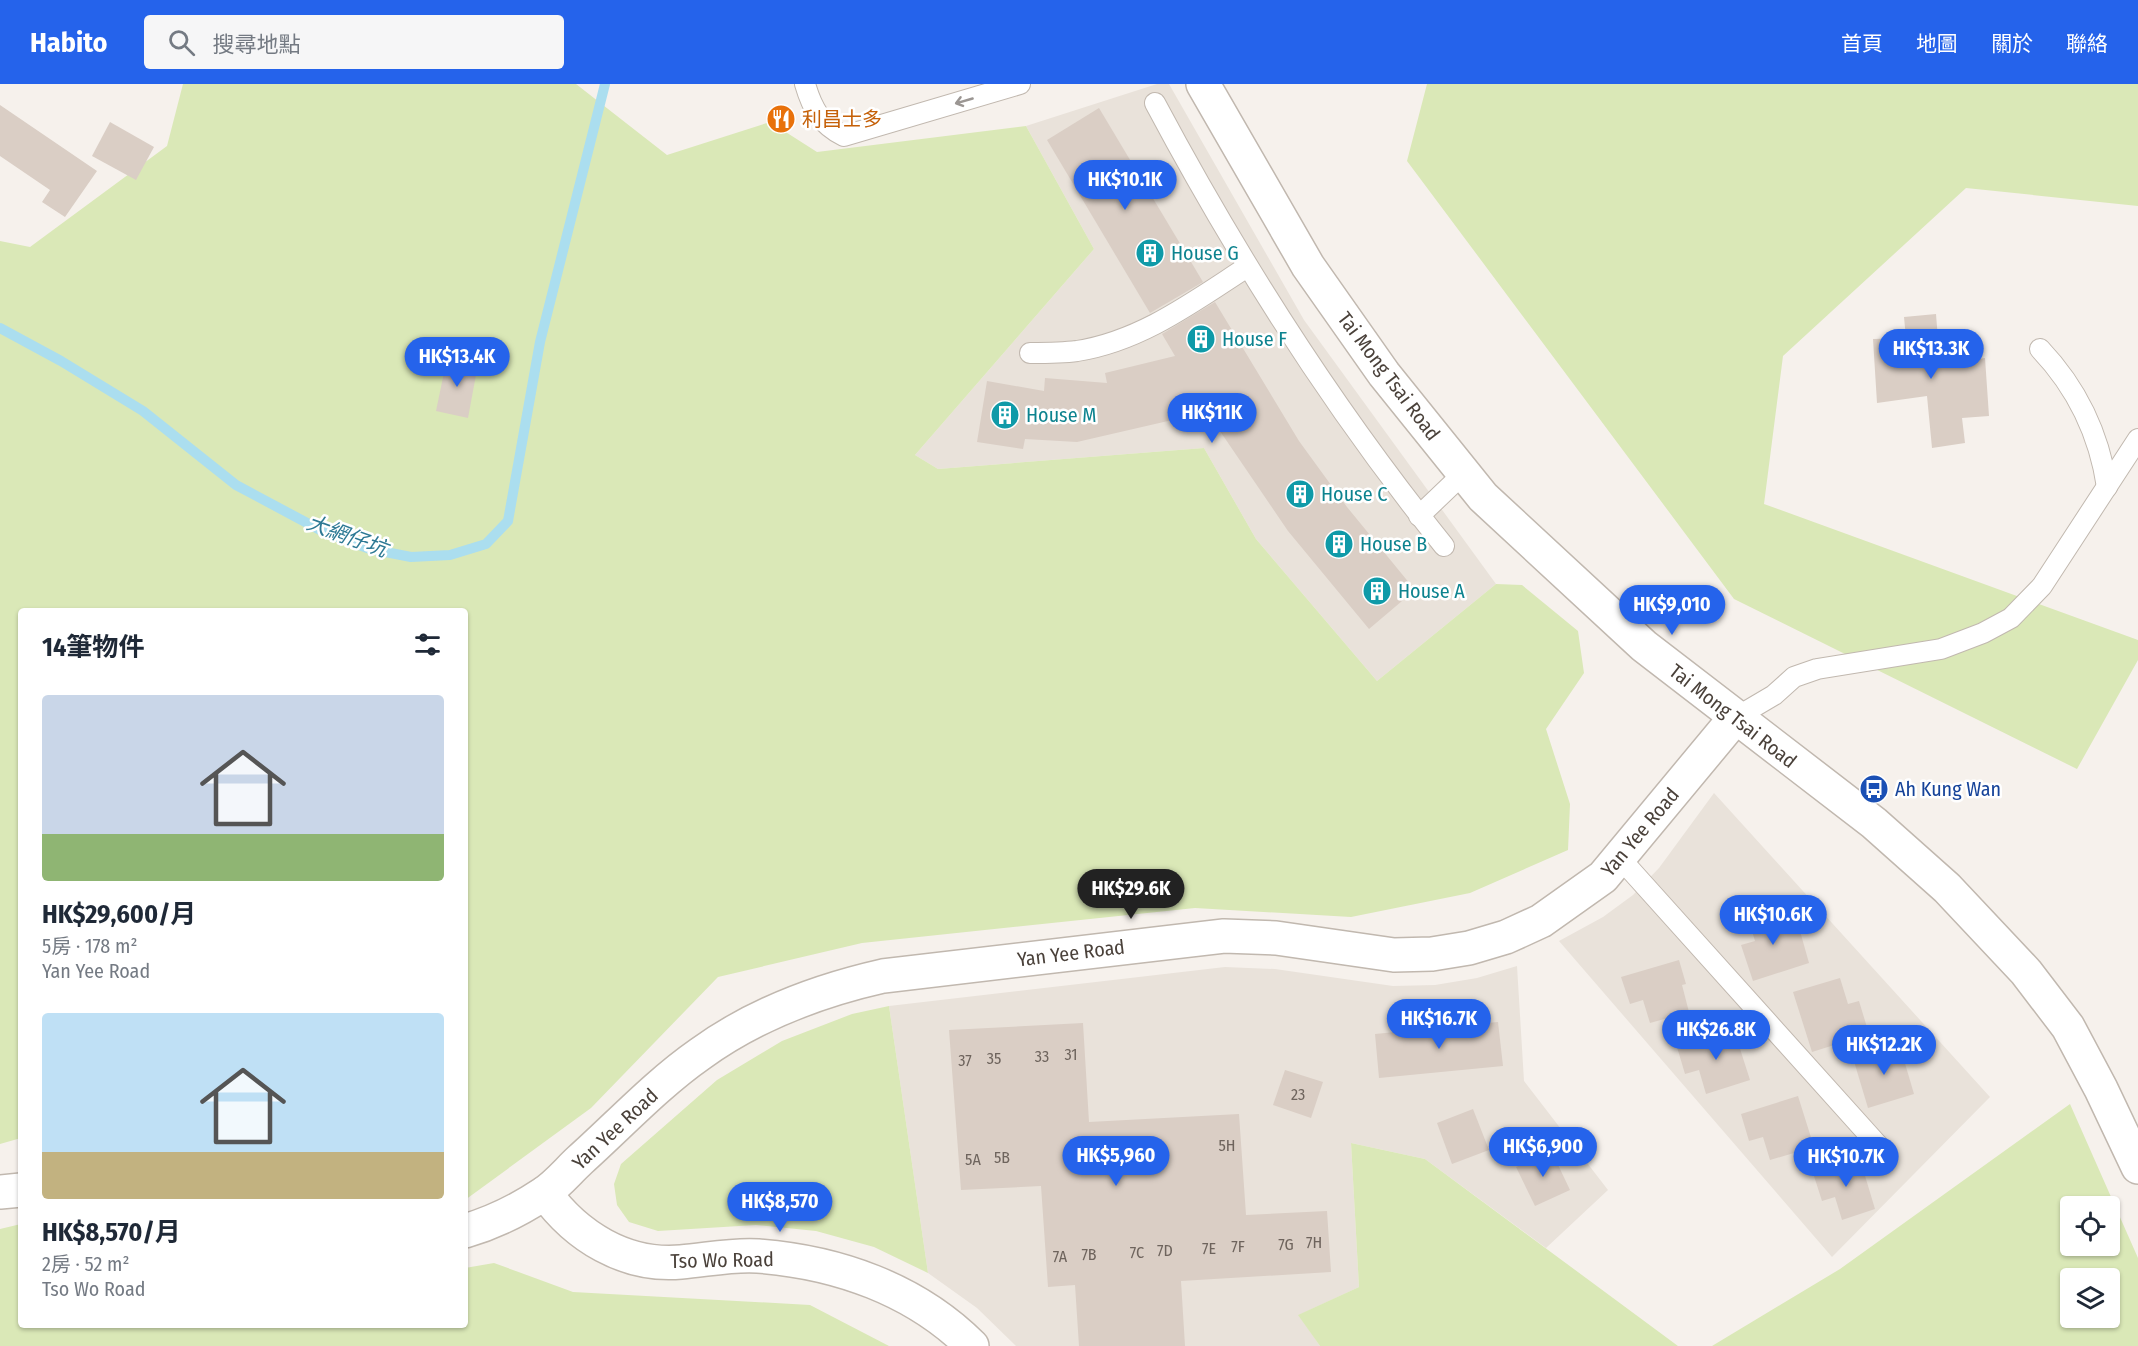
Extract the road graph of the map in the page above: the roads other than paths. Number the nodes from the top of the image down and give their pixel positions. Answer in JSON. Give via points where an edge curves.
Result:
{"nodes":[{"id":1,"x":805,"y":84,"type":"edge"},
{"id":2,"x":1020,"y":84,"type":"edge"},
{"id":3,"x":1203,"y":84,"type":"edge"},
{"id":4,"x":1155,"y":103,"type":"dead end"},
{"id":5,"x":1247,"y":267,"type":"junction"},
{"id":6,"x":2040,"y":349,"type":"dead end"},
{"id":7,"x":1030,"y":353,"type":"dead end"},
{"id":8,"x":2138,"y":439,"type":"edge"},
{"id":9,"x":1464,"y":472,"type":"junction"},
{"id":10,"x":2107,"y":487,"type":"junction"},
{"id":11,"x":1419,"y":516,"type":"junction"},
{"id":12,"x":1444,"y":546,"type":"dead end"},
{"id":13,"x":1735,"y":718,"type":"junction"},
{"id":14,"x":1619,"y":857,"type":"junction"},
{"id":15,"x":1886,"y":1154,"type":"dead end"},
{"id":16,"x":2138,"y":1167,"type":"edge"},
{"id":17,"x":18,"y":1190,"type":"edge"},
{"id":18,"x":0,"y":1192,"type":"edge"},
{"id":19,"x":545,"y":1193,"type":"junction"},
{"id":20,"x":468,"y":1230,"type":"edge"},
{"id":21,"x":972,"y":1346,"type":"edge"}],
"edges":[{"from":2,"to":1,"type":"lane","one_way":true,"via":[[844,136],[821,120]]},
{"from":3,"to":9,"type":"street","name":"Tai Mong Tsai Road","via":[[1308,266],[1384,374]]},
{"from":4,"to":5,"type":"lane"},
{"from":5,"to":7,"type":"lane","via":[[1160,323],[1115,342],[1076,351]]},
{"from":5,"to":11,"type":"lane","via":[[1333,399]]},
{"from":6,"to":10,"type":"lane","via":[[2086,412],[2102,454]]},
{"from":8,"to":10,"type":"lane"},
{"from":9,"to":11,"type":"lane"},
{"from":9,"to":13,"type":"street","name":"Tai Mong Tsai Road","via":[[1483,497],[1644,646]]},
{"from":10,"to":13,"type":"lane","via":[[2042,586],[2011,618],[1941,649],[1794,676],[1774,694]]},
{"from":11,"to":12,"type":"lane"},
{"from":13,"to":14,"type":"street","name":"Yan Yee Road"},
{"from":13,"to":16,"type":"street","name":"Tai Mong Tsai Road","via":[[1911,853],[1998,941],[2068,1027]]},
{"from":14,"to":15,"type":"lane"},
{"from":14,"to":19,"type":"street","name":"Yan Yee Road","via":[[1603,877],[1541,921],[1469,948],[1394,955],[1276,938],[1224,936],[883,976],[805,997],[768,1013],[698,1054]]},
{"from":17,"to":18,"type":"street"},
{"from":19,"to":20,"type":"street","name":"Yan Yee Road","via":[[513,1212]]},
{"from":19,"to":21,"type":"street","name":"Tso Wo Road","via":[[574,1227],[613,1250],[656,1262],[755,1256],[810,1262],[863,1276],[912,1300]]}]}
